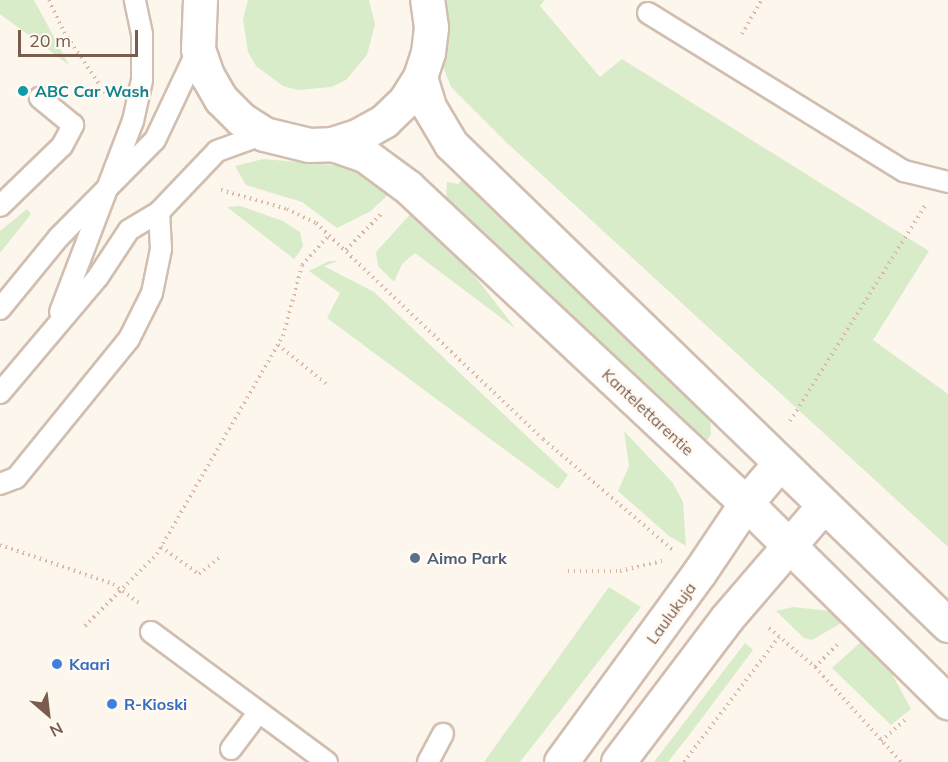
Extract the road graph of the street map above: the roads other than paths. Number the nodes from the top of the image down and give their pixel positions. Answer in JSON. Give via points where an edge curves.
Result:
{"nodes":[{"id":1,"x":135,"y":0,"type":"edge"},
{"id":2,"x":427,"y":0,"type":"edge"},
{"id":3,"x":199,"y":1,"type":"edge"},
{"id":4,"x":648,"y":13,"type":"dead end"},
{"id":5,"x":198,"y":49,"type":"junction"},
{"id":6,"x":420,"y":77,"type":"junction"},
{"id":7,"x":40,"y":98,"type":"dead end"},
{"id":8,"x":264,"y":134,"type":"junction"},
{"id":9,"x":332,"y":144,"type":"junction"},
{"id":10,"x":947,"y":182,"type":"edge"},
{"id":11,"x":107,"y":191,"type":"junction"},
{"id":12,"x":2,"y":200,"type":"edge"},
{"id":13,"x":159,"y":212,"type":"junction"},
{"id":14,"x":0,"y":309,"type":"edge"},
{"id":15,"x":56,"y":323,"type":"junction"},
{"id":16,"x":0,"y":393,"type":"edge"},
{"id":17,"x":779,"y":464,"type":"junction"},
{"id":18,"x":0,"y":484,"type":"edge"},
{"id":19,"x":746,"y":503,"type":"junction"},
{"id":20,"x":824,"y":505,"type":"junction"},
{"id":21,"x":790,"y":547,"type":"junction"},
{"id":22,"x":948,"y":625,"type":"edge"},
{"id":23,"x":151,"y":632,"type":"dead end"},
{"id":24,"x":948,"y":702,"type":"edge"},
{"id":25,"x":258,"y":713,"type":"junction"},
{"id":26,"x":442,"y":734,"type":"dead end"},
{"id":27,"x":231,"y":749,"type":"dead end"},
{"id":28,"x":327,"y":762,"type":"edge"},
{"id":29,"x":428,"y":762,"type":"edge"},
{"id":30,"x":561,"y":762,"type":"edge"},
{"id":31,"x":618,"y":762,"type":"edge"}],
"edges":[{"from":1,"to":11,"type":"lane","via":[[142,34],[142,80],[133,121]]},
{"from":2,"to":6,"type":"main road","via":[[431,27]]},
{"from":3,"to":5,"type":"main road"},
{"from":4,"to":10,"type":"lane","via":[[904,171]]},
{"from":5,"to":8,"type":"main road","via":[[221,99]]},
{"from":5,"to":11,"type":"lane","via":[[155,140]]},
{"from":6,"to":9,"type":"main road","via":[[405,101],[384,121]]},
{"from":6,"to":17,"type":"main road","via":[[429,107],[451,144]]},
{"from":7,"to":12,"type":"lane","via":[[73,125],[62,146]]},
{"from":8,"to":9,"type":"main road","via":[[286,142]]},
{"from":8,"to":13,"type":"lane","via":[[217,151]]},
{"from":9,"to":19,"type":"main road","name":"Kantelettarentie","via":[[366,156],[408,187]]},
{"from":11,"to":14,"type":"lane","via":[[58,237]]},
{"from":11,"to":15,"type":"lane"},
{"from":13,"to":15,"type":"lane","via":[[129,230],[98,277]]},
{"from":13,"to":18,"type":"lane","via":[[161,249],[152,293],[129,339],[16,478]]},
{"from":15,"to":16,"type":"lane"},
{"from":17,"to":19,"type":"main road","name":"Laulukuja"},
{"from":17,"to":20,"type":"main road"},
{"from":19,"to":21,"type":"main road","name":"Kantelettarentie"},
{"from":19,"to":30,"type":"main road","name":"Laulukuja"},
{"from":20,"to":21,"type":"main road"},
{"from":20,"to":22,"type":"main road"},
{"from":21,"to":24,"type":"main road","name":"Kantelettarentie"},
{"from":21,"to":31,"type":"main road","via":[[726,619]]},
{"from":23,"to":25,"type":"lane"},
{"from":25,"to":27,"type":"lane"},
{"from":25,"to":28,"type":"lane"},
{"from":26,"to":29,"type":"lane"}]}
